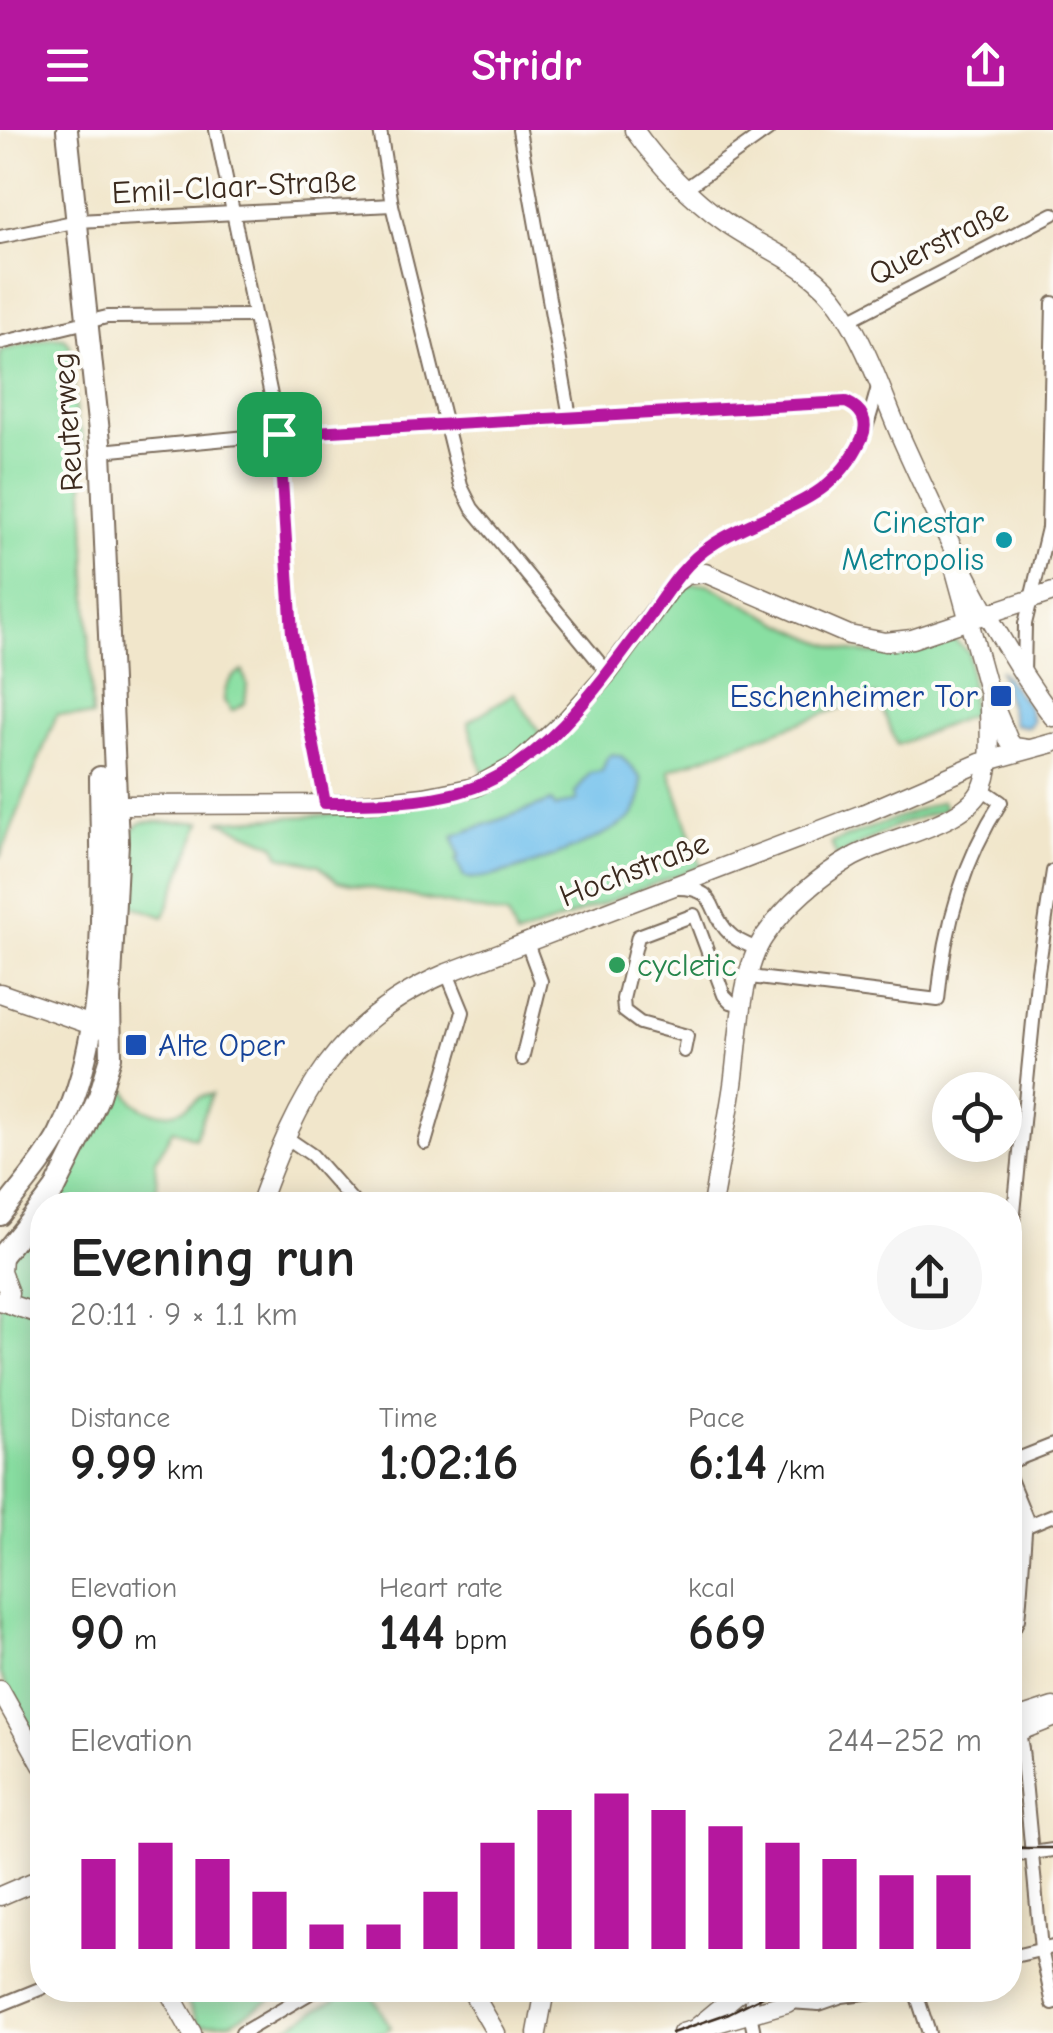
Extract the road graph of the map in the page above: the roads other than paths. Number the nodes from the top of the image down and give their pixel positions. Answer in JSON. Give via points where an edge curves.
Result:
{"nodes":[{"id":1,"x":67,"y":130,"type":"edge"},
{"id":2,"x":216,"y":130,"type":"edge"},
{"id":3,"x":380,"y":130,"type":"edge"},
{"id":4,"x":519,"y":130,"type":"edge"},
{"id":5,"x":634,"y":130,"type":"edge"},
{"id":6,"x":768,"y":130,"type":"edge"},
{"id":7,"x":686,"y":188,"type":"junction"},
{"id":8,"x":392,"y":205,"type":"junction"},
{"id":9,"x":1053,"y":214,"type":"edge"},
{"id":10,"x":233,"y":215,"type":"junction"},
{"id":11,"x":78,"y":221,"type":"junction"},
{"id":12,"x":0,"y":237,"type":"edge"},
{"id":13,"x":1053,"y":303,"type":"edge"},
{"id":14,"x":254,"y":316,"type":"junction"},
{"id":15,"x":849,"y":320,"type":"junction"},
{"id":16,"x":90,"y":322,"type":"junction"},
{"id":17,"x":0,"y":343,"type":"edge"},
{"id":18,"x":878,"y":387,"type":"junction"},
{"id":19,"x":570,"y":417,"type":"junction"},
{"id":20,"x":443,"y":424,"type":"junction"},
{"id":21,"x":865,"y":430,"type":"junction"},
{"id":22,"x":279,"y":434,"type":"junction"},
{"id":23,"x":101,"y":451,"type":"junction"},
{"id":24,"x":1048,"y":528,"type":"junction"},
{"id":25,"x":1053,"y":546,"type":"edge"},
{"id":26,"x":679,"y":578,"type":"junction"},
{"id":27,"x":1053,"y":592,"type":"edge"},
{"id":28,"x":1032,"y":600,"type":"junction"},
{"id":29,"x":978,"y":618,"type":"junction"},
{"id":30,"x":982,"y":662,"type":"junction"},
{"id":31,"x":608,"y":673,"type":"junction"},
{"id":32,"x":1024,"y":677,"type":"junction"},
{"id":33,"x":989,"y":694,"type":"junction"},
{"id":34,"x":1050,"y":713,"type":"edge"},
{"id":35,"x":1043,"y":747,"type":"edge"},
{"id":36,"x":987,"y":760,"type":"junction"},
{"id":37,"x":982,"y":789,"type":"junction"},
{"id":38,"x":325,"y":803,"type":"junction"},
{"id":39,"x":109,"y":814,"type":"junction"},
{"id":40,"x":717,"y":870,"type":"junction"},
{"id":41,"x":1053,"y":871,"type":"edge"},
{"id":42,"x":1052,"y":883,"type":"edge"},
{"id":43,"x":666,"y":890,"type":"junction"},
{"id":44,"x":714,"y":904,"type":"junction"},
{"id":45,"x":527,"y":942,"type":"junction"},
{"id":46,"x":758,"y":949,"type":"junction"},
{"id":47,"x":447,"y":973,"type":"junction"},
{"id":48,"x":750,"y":977,"type":"junction"},
{"id":49,"x":0,"y":993,"type":"edge"},
{"id":50,"x":744,"y":1006,"type":"junction"},
{"id":51,"x":102,"y":1029,"type":"junction"},
{"id":52,"x":684,"y":1051,"type":"dead end"},
{"id":53,"x":522,"y":1059,"type":"dead end"},
{"id":54,"x":55,"y":1141,"type":"junction"},
{"id":55,"x":293,"y":1142,"type":"dead end"},
{"id":56,"x":425,"y":1143,"type":"dead end"},
{"id":57,"x":32,"y":1192,"type":"edge"},
{"id":58,"x":53,"y":1192,"type":"edge"},
{"id":59,"x":264,"y":1192,"type":"edge"},
{"id":60,"x":345,"y":1192,"type":"edge"},
{"id":61,"x":714,"y":1192,"type":"edge"},
{"id":62,"x":1017,"y":1192,"type":"edge"},
{"id":63,"x":30,"y":1196,"type":"edge"},
{"id":64,"x":0,"y":1216,"type":"edge"},
{"id":65,"x":30,"y":1219,"type":"edge"},
{"id":66,"x":1,"y":1250,"type":"edge"},
{"id":67,"x":3,"y":1293,"type":"edge"},
{"id":68,"x":30,"y":1310,"type":"edge"},
{"id":69,"x":1053,"y":1446,"type":"edge"},
{"id":70,"x":1022,"y":1458,"type":"edge"},
{"id":71,"x":1022,"y":1504,"type":"edge"},
{"id":72,"x":1053,"y":1516,"type":"edge"},
{"id":73,"x":1025,"y":1525,"type":"junction"},
{"id":74,"x":1022,"y":1527,"type":"edge"},
{"id":75,"x":1022,"y":1565,"type":"edge"},
{"id":76,"x":0,"y":1690,"type":"edge"},
{"id":77,"x":1053,"y":1708,"type":"edge"},
{"id":78,"x":1053,"y":1718,"type":"edge"},
{"id":79,"x":1022,"y":1722,"type":"edge"},
{"id":80,"x":1022,"y":1724,"type":"edge"},
{"id":81,"x":30,"y":1744,"type":"edge"},
{"id":82,"x":1022,"y":1788,"type":"edge"},
{"id":83,"x":1053,"y":1850,"type":"edge"},
{"id":84,"x":1030,"y":1851,"type":"junction"},
{"id":85,"x":1022,"y":1853,"type":"edge"},
{"id":86,"x":30,"y":1883,"type":"edge"},
{"id":87,"x":0,"y":1896,"type":"edge"},
{"id":88,"x":1047,"y":1948,"type":"edge"},
{"id":89,"x":1022,"y":1955,"type":"edge"},
{"id":90,"x":30,"y":1993,"type":"edge"},
{"id":91,"x":175,"y":2002,"type":"edge"},
{"id":92,"x":295,"y":2002,"type":"edge"},
{"id":93,"x":480,"y":2002,"type":"edge"},
{"id":94,"x":542,"y":2002,"type":"edge"},
{"id":95,"x":726,"y":2002,"type":"edge"},
{"id":96,"x":824,"y":2002,"type":"edge"},
{"id":97,"x":919,"y":2002,"type":"edge"},
{"id":98,"x":787,"y":2003,"type":"joint"},
{"id":99,"x":1053,"y":2004,"type":"edge"},
{"id":100,"x":0,"y":2005,"type":"edge"},
{"id":101,"x":752,"y":2024,"type":"edge"},
{"id":102,"x":498,"y":2030,"type":"edge"},
{"id":103,"x":688,"y":2031,"type":"edge"},
{"id":104,"x":192,"y":2033,"type":"edge"},
{"id":105,"x":242,"y":2033,"type":"edge"},
{"id":106,"x":536,"y":2033,"type":"edge"},
{"id":107,"x":929,"y":2033,"type":"edge"}],
"edges":[{"from":1,"to":11,"type":"main road","name":"Reuterweg"},
{"from":2,"to":10,"type":"street"},
{"from":3,"to":8,"type":"street"},
{"from":4,"to":19,"type":"street"},
{"from":5,"to":7,"type":"main road"},
{"from":6,"to":7,"type":"street"},
{"from":7,"to":15,"type":"main road","via":[[724,222],[824,285]]},
{"from":8,"to":10,"type":"street","name":"Emil-Claar-Straße"},
{"from":8,"to":20,"type":"street"},
{"from":9,"to":15,"type":"street","name":"Querstraße"},
{"from":10,"to":11,"type":"street","name":"Emil-Claar-Straße"},
{"from":10,"to":14,"type":"street"},
{"from":11,"to":12,"type":"street","name":"Emil-Claar-Straße"},
{"from":11,"to":16,"type":"main road","name":"Reuterweg"},
{"from":13,"to":24,"type":"street"},
{"from":14,"to":16,"type":"street"},
{"from":14,"to":22,"type":"street"},
{"from":15,"to":18,"type":"main road"},
{"from":16,"to":17,"type":"street"},
{"from":16,"to":23,"type":"main road","name":"Reuterweg"},
{"from":18,"to":21,"type":"street"},
{"from":18,"to":29,"type":"main road"},
{"from":19,"to":20,"type":"street"},
{"from":19,"to":21,"type":"street","via":[[846,402],[860,410]]},
{"from":20,"to":22,"type":"street"},
{"from":20,"to":31,"type":"street","via":[[472,508]]},
{"from":21,"to":26,"type":"street","via":[[827,486],[713,544]]},
{"from":22,"to":23,"type":"street"},
{"from":22,"to":38,"type":"street","via":[[292,633]]},
{"from":23,"to":39,"type":"main road","name":"Reuterweg","via":[[112,712],[100,779]]},
{"from":24,"to":25,"type":"street"},
{"from":24,"to":28,"type":"street"},
{"from":26,"to":29,"type":"main road","via":[[712,576],[870,641],[912,639]]},
{"from":26,"to":31,"type":"main road"},
{"from":27,"to":28,"type":"main road"},
{"from":28,"to":29,"type":"main road"},
{"from":28,"to":32,"type":"street"},
{"from":29,"to":30,"type":"main road"},
{"from":29,"to":32,"type":"main road"},
{"from":30,"to":32,"type":"main road","via":[[999,658]]},
{"from":30,"to":33,"type":"main road"},
{"from":31,"to":38,"type":"main road","via":[[518,764],[475,787]]},
{"from":32,"to":34,"type":"main road"},
{"from":33,"to":35,"type":"main road","via":[[1014,747]]},
{"from":33,"to":36,"type":"main road"},
{"from":34,"to":35,"type":"main road","via":[[1040,734]]},
{"from":35,"to":36,"type":"main road","name":"Hochstraße"},
{"from":36,"to":37,"type":"main road"},
{"from":36,"to":40,"type":"main road","name":"Hochstraße"},
{"from":37,"to":46,"type":"main road","via":[[950,816],[833,869],[782,914]]},
{"from":37,"to":48,"type":"street","via":[[1001,802],[962,881],[938,1000]]},
{"from":38,"to":39,"type":"main road"},
{"from":39,"to":51,"type":"main road"},
{"from":39,"to":51,"type":"main road","via":[[118,842],[110,1007]]},
{"from":40,"to":43,"type":"main road","name":"Hochstraße"},
{"from":40,"to":44,"type":"street"},
{"from":41,"to":42,"type":"street"},
{"from":42,"to":62,"type":"street"},
{"from":43,"to":44,"type":"street","via":[[695,889]]},
{"from":43,"to":45,"type":"main road","name":"Hochstraße"},
{"from":44,"to":46,"type":"street","via":[[728,932]]},
{"from":45,"to":47,"type":"main road","name":"Hochstraße"},
{"from":45,"to":53,"type":"street","via":[[541,981]]},
{"from":46,"to":48,"type":"main road"},
{"from":47,"to":56,"type":"street","via":[[462,1012]]},
{"from":47,"to":59,"type":"main road","name":"Hochstraße","via":[[403,994],[340,1047],[284,1135]]},
{"from":48,"to":50,"type":"main road"},
{"from":49,"to":51,"type":"main road"},
{"from":50,"to":52,"type":"street","via":[[724,994],[694,915],[638,936],[624,1011],[640,1023],[687,1036]]},
{"from":50,"to":61,"type":"main road"},
{"from":51,"to":54,"type":"main road"},
{"from":51,"to":58,"type":"main road","via":[[111,1057],[100,1096]]},
{"from":54,"to":57,"type":"main road"},
{"from":54,"to":64,"type":"main road"},
{"from":55,"to":60,"type":"street"},
{"from":63,"to":66,"type":"main road"},
{"from":65,"to":66,"type":"main road"},
{"from":66,"to":67,"type":"main road"},
{"from":67,"to":68,"type":"main road"},
{"from":69,"to":70,"type":"street"},
{"from":71,"to":73,"type":"street"},
{"from":72,"to":73,"type":"street"},
{"from":73,"to":74,"type":"street"},
{"from":73,"to":75,"type":"street"},
{"from":76,"to":81,"type":"main road"},
{"from":77,"to":79,"type":"main road"},
{"from":78,"to":80,"type":"main road"},
{"from":82,"to":84,"type":"street"},
{"from":83,"to":84,"type":"street"},
{"from":84,"to":85,"type":"street"},
{"from":84,"to":88,"type":"street"},
{"from":86,"to":87,"type":"main road"},
{"from":88,"to":89,"type":"street"},
{"from":88,"to":99,"type":"street"},
{"from":90,"to":100,"type":"street"},
{"from":91,"to":104,"type":"main road"},
{"from":92,"to":105,"type":"street"},
{"from":93,"to":102,"type":"main road"},
{"from":94,"to":106,"type":"main road"},
{"from":95,"to":103,"type":"main road"},
{"from":96,"to":98,"type":"street"},
{"from":97,"to":107,"type":"street"},
{"from":98,"to":101,"type":"main road"},
{"from":101,"to":103,"type":"main road"}]}
